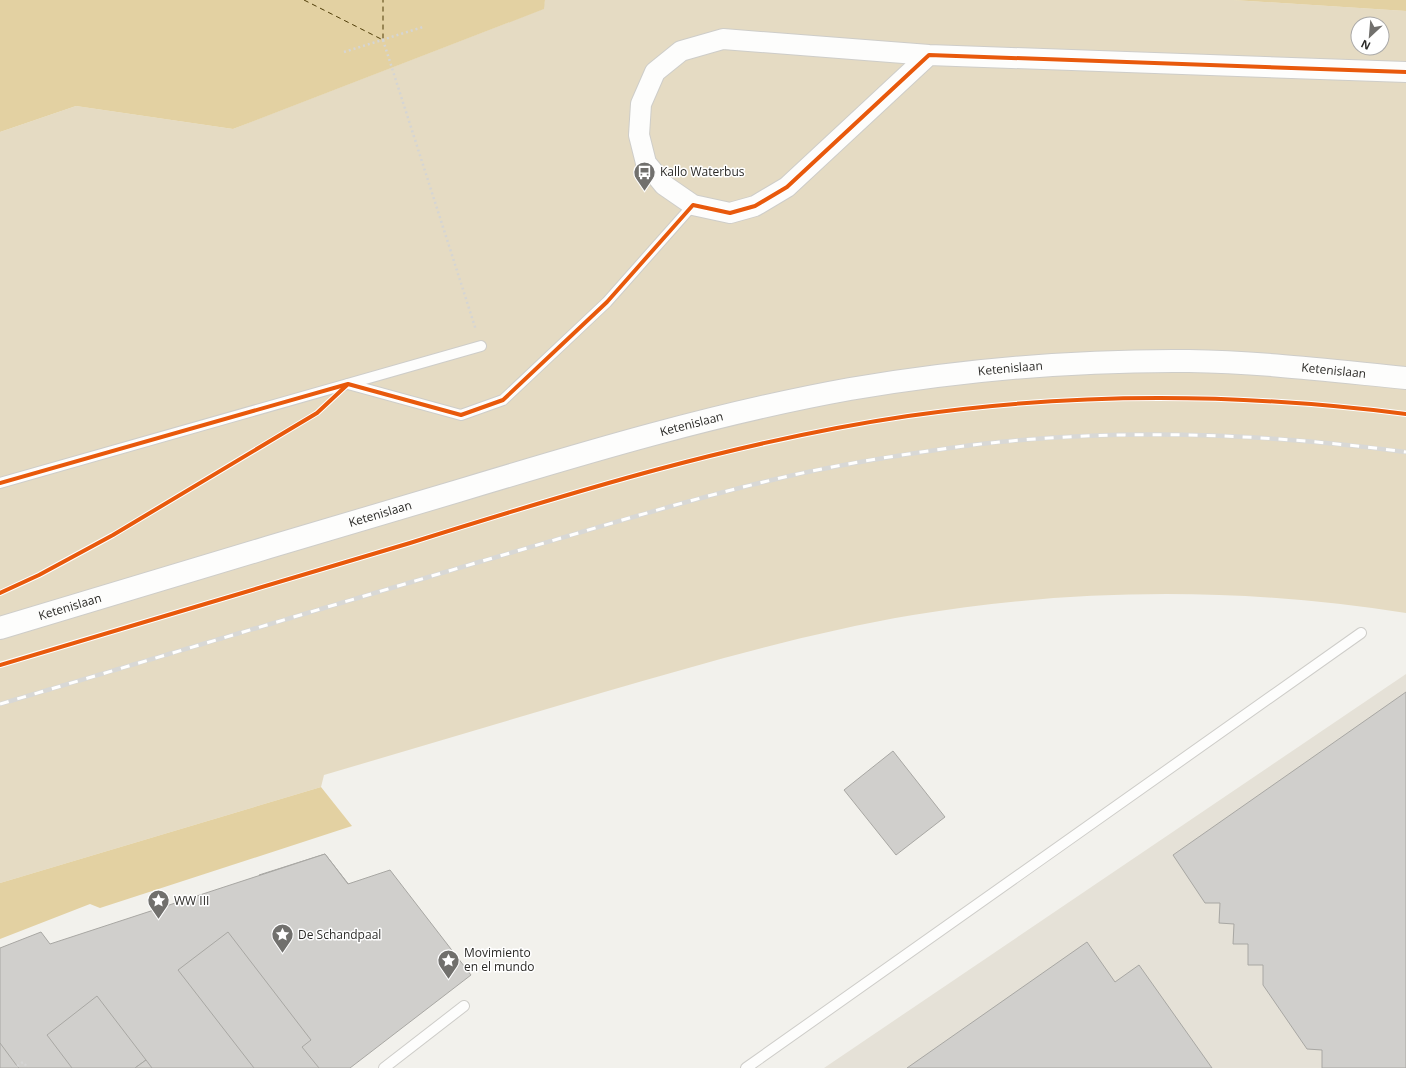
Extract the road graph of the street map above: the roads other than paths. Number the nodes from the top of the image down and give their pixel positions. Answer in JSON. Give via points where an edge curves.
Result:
{"nodes":[{"id":1,"x":929,"y":55,"type":"junction"},
{"id":2,"x":1406,"y":72,"type":"edge"},
{"id":3,"x":693,"y":205,"type":"junction"},
{"id":4,"x":481,"y":346,"type":"road end"},
{"id":5,"x":1406,"y":378,"type":"edge"},
{"id":6,"x":348,"y":384,"type":"junction"},
{"id":7,"x":0,"y":483,"type":"edge"},
{"id":8,"x":0,"y":628,"type":"edge"},
{"id":9,"x":1361,"y":633,"type":"dead end"},
{"id":10,"x":464,"y":1006,"type":"dead end"},
{"id":11,"x":384,"y":1068,"type":"edge"},
{"id":12,"x":746,"y":1068,"type":"edge"}],
"edges":[{"from":1,"to":2,"type":"street"},
{"from":1,"to":3,"type":"street","via":[[787,187],[755,206],[730,213]]},
{"from":1,"to":3,"type":"street","via":[[723,38],[681,51],[655,72],[641,104],[639,134],[646,163],[664,185]]},
{"from":3,"to":6,"type":"lane","via":[[607,302],[503,400],[461,415]]},
{"from":4,"to":6,"type":"lane"},
{"from":5,"to":8,"type":"street","name":"Ketenislaan","via":[[1193,361],[1132,362],[1084,363],[953,375],[852,389],[750,409],[514,474]]},
{"from":6,"to":7,"type":"lane"},
{"from":9,"to":12,"type":"lane"},
{"from":10,"to":11,"type":"lane"}]}
